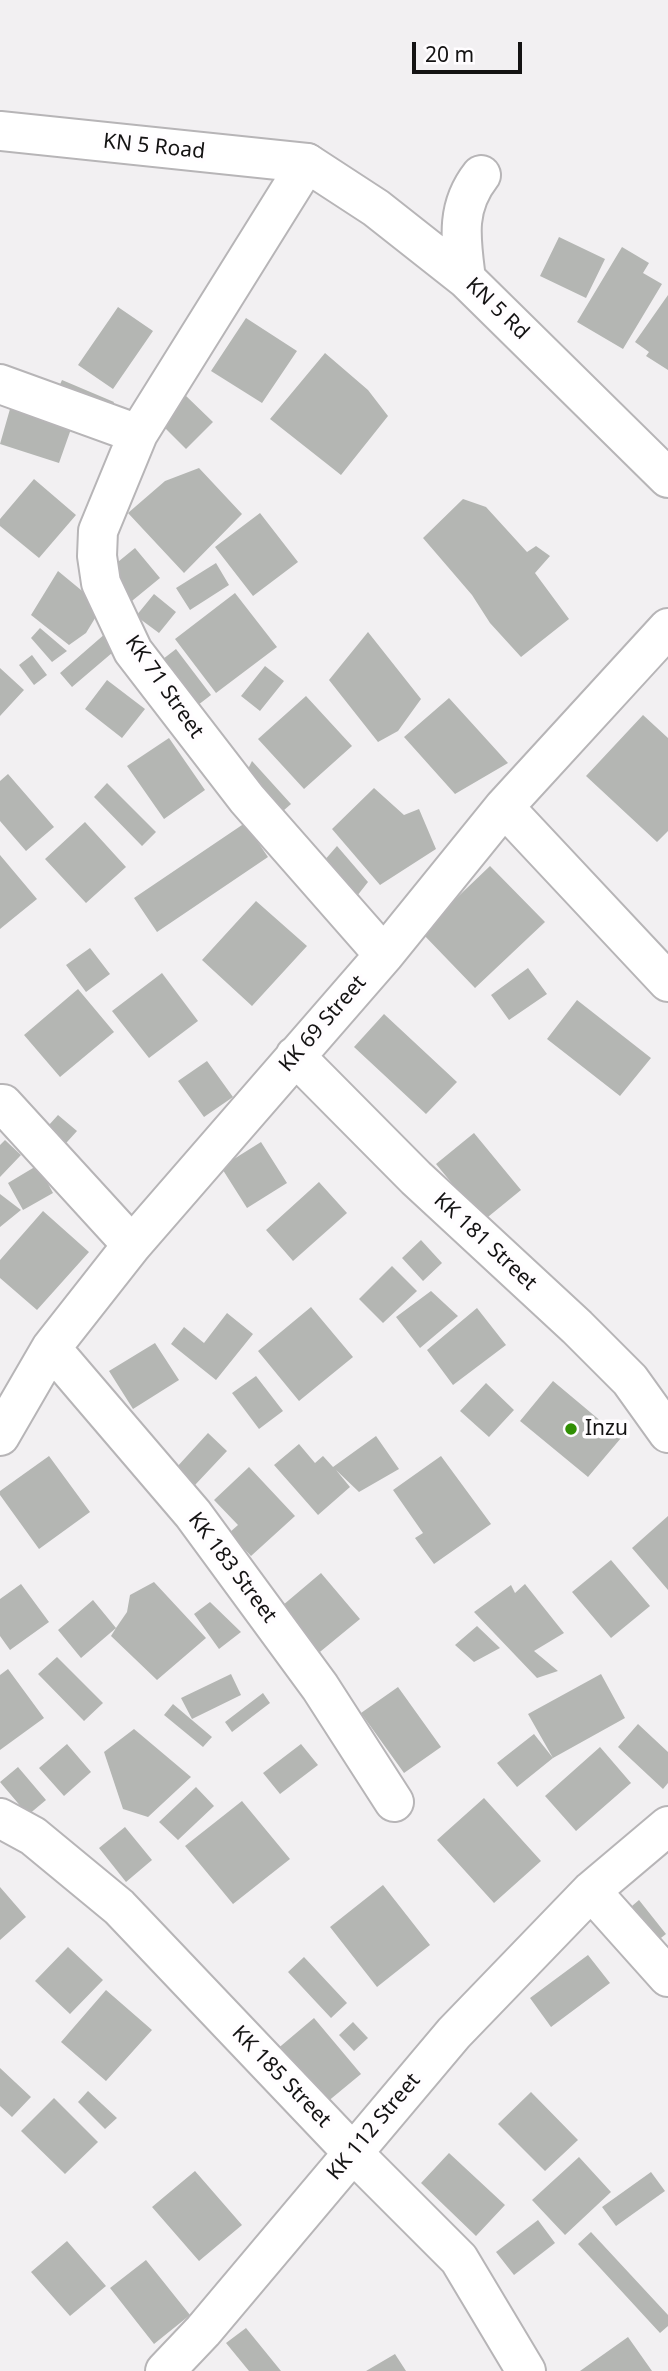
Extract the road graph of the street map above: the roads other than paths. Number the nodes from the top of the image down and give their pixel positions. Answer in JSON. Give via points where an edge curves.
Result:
{"nodes":[{"id":1,"x":0,"y":131,"type":"edge"},
{"id":2,"x":307,"y":163,"type":"junction"},
{"id":3,"x":481,"y":175,"type":"dead end"},
{"id":4,"x":466,"y":279,"type":"junction"},
{"id":5,"x":0,"y":384,"type":"edge"},
{"id":6,"x":138,"y":434,"type":"junction"},
{"id":7,"x":668,"y":478,"type":"edge"},
{"id":8,"x":668,"y":628,"type":"edge"},
{"id":9,"x":504,"y":807,"type":"junction"},
{"id":10,"x":384,"y":955,"type":"junction"},
{"id":11,"x":668,"y":982,"type":"edge"},
{"id":12,"x":295,"y":1056,"type":"junction"},
{"id":13,"x":1,"y":1096,"type":"edge"},
{"id":14,"x":132,"y":1245,"type":"junction"},
{"id":15,"x":51,"y":1348,"type":"junction"},
{"id":16,"x":668,"y":1433,"type":"edge"},
{"id":17,"x":0,"y":1436,"type":"edge"},
{"id":18,"x":394,"y":1802,"type":"dead end"},
{"id":19,"x":0,"y":1818,"type":"edge"},
{"id":20,"x":668,"y":1825,"type":"edge"},
{"id":21,"x":591,"y":1891,"type":"junction"},
{"id":22,"x":668,"y":1977,"type":"edge"},
{"id":23,"x":353,"y":2153,"type":"junction"},
{"id":24,"x":165,"y":2371,"type":"edge"},
{"id":25,"x":526,"y":2371,"type":"edge"}],
"edges":[{"from":1,"to":2,"type":"street","name":"KN 5 Road"},
{"from":2,"to":4,"type":"street","name":"KN 5 Rd","via":[[376,208]]},
{"from":2,"to":6,"type":"street","name":"KK 71 Street"},
{"from":3,"to":4,"type":"street","via":[[466,197],[463,215]]},
{"from":4,"to":7,"type":"street","name":"KN 5 Rd"},
{"from":5,"to":6,"type":"street"},
{"from":6,"to":10,"type":"street","name":"KK 71 Street","via":[[98,531],[97,556],[102,583],[133,651],[247,799]]},
{"from":8,"to":9,"type":"street","name":"KK 69 Street"},
{"from":9,"to":10,"type":"street","name":"KK 69 Street"},
{"from":9,"to":11,"type":"street"},
{"from":10,"to":12,"type":"street","name":"KK 69 Street"},
{"from":12,"to":14,"type":"street","name":"KK 69 Street"},
{"from":12,"to":16,"type":"street","name":"KK 181 Street","via":[[416,1178],[630,1380]]},
{"from":13,"to":14,"type":"street"},
{"from":14,"to":15,"type":"street","name":"KK 69 Street"},
{"from":15,"to":17,"type":"street","name":"KK 69 Street"},
{"from":15,"to":18,"type":"street","name":"KK 183 Street","via":[[193,1514],[320,1687]]},
{"from":19,"to":23,"type":"street","name":"KK 185 Street","via":[[33,1836],[119,1907]]},
{"from":20,"to":21,"type":"street","name":"KK 112 Street"},
{"from":21,"to":22,"type":"street"},
{"from":21,"to":23,"type":"street","name":"KK 112 Street","via":[[454,2033]]},
{"from":23,"to":24,"type":"street","name":"KK 112 Street"},
{"from":23,"to":25,"type":"street","name":"KK 185 Street","via":[[459,2259]]}]}
